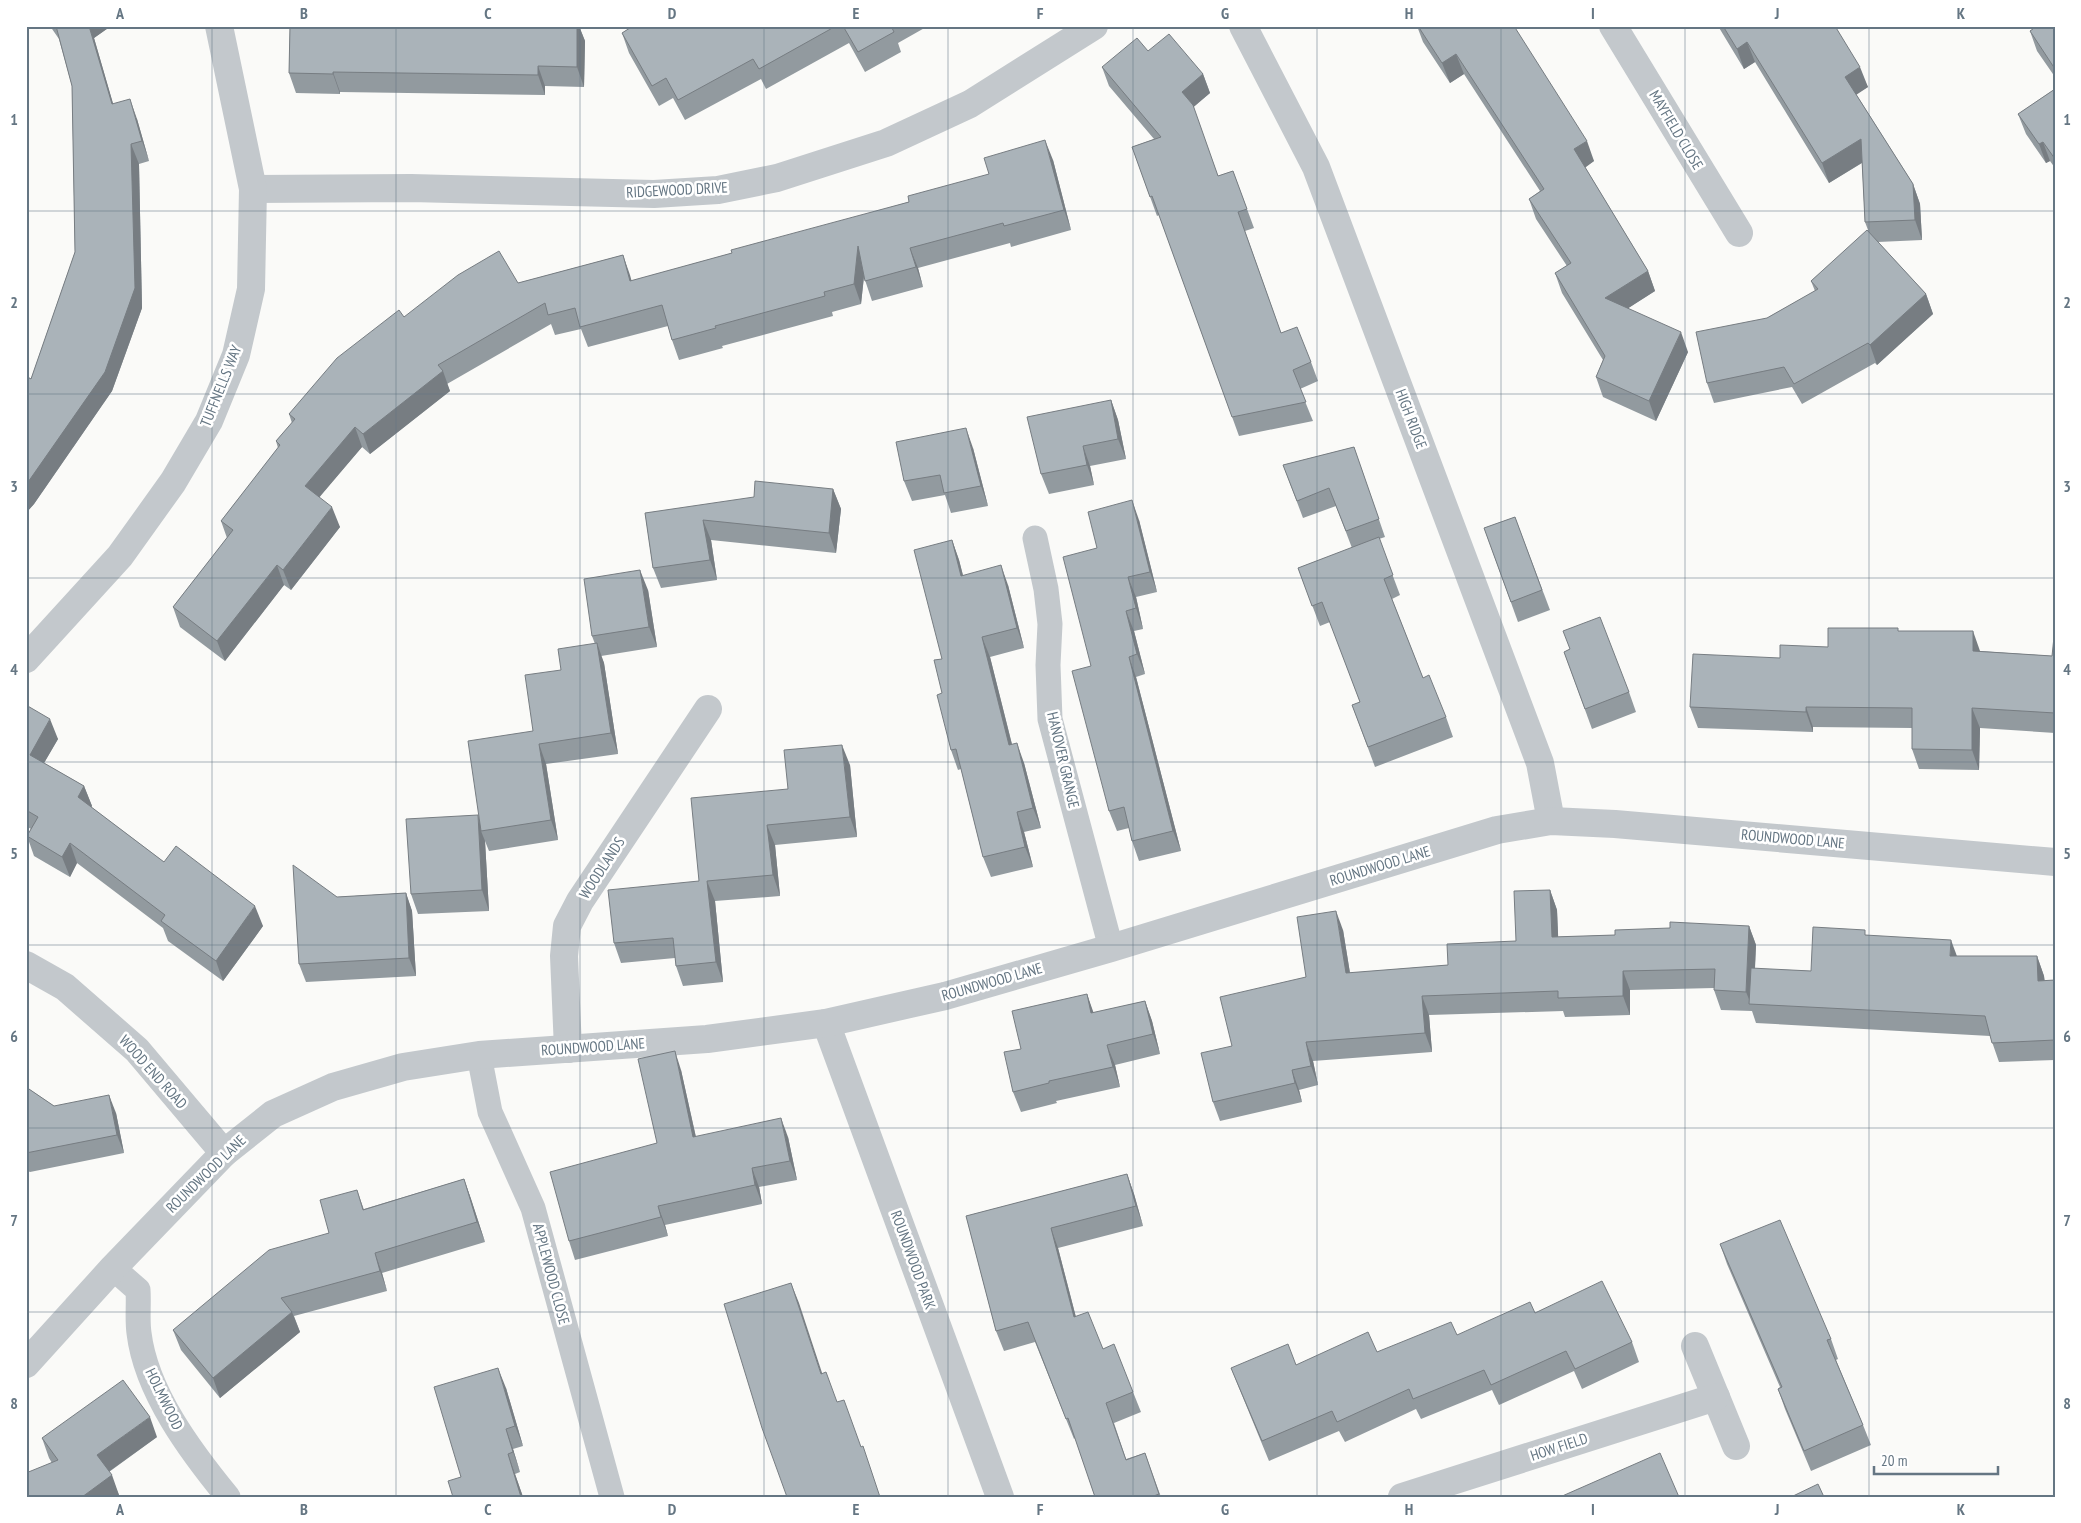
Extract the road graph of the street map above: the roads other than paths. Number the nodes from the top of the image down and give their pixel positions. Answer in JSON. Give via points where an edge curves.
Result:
{"nodes":[{"id":1,"x":219,"y":26,"type":"edge"},
{"id":2,"x":1094,"y":26,"type":"edge"},
{"id":3,"x":1243,"y":26,"type":"edge"},
{"id":4,"x":1613,"y":26,"type":"edge"},
{"id":5,"x":253,"y":189,"type":"junction"},
{"id":6,"x":1739,"y":233,"type":"dead end"},
{"id":7,"x":1035,"y":538,"type":"dead end"},
{"id":8,"x":26,"y":658,"type":"edge"},
{"id":9,"x":708,"y":709,"type":"dead end"},
{"id":10,"x":1551,"y":821,"type":"junction"},
{"id":11,"x":2055,"y":862,"type":"edge"},
{"id":12,"x":1111,"y":948,"type":"junction"},
{"id":13,"x":26,"y":965,"type":"edge"},
{"id":14,"x":826,"y":1023,"type":"junction"},
{"id":15,"x":568,"y":1049,"type":"junction"},
{"id":16,"x":479,"y":1055,"type":"junction"},
{"id":17,"x":224,"y":1153,"type":"junction"},
{"id":18,"x":112,"y":1268,"type":"junction"},
{"id":19,"x":1695,"y":1346,"type":"dead end"},
{"id":20,"x":26,"y":1364,"type":"edge"},
{"id":21,"x":1716,"y":1397,"type":"junction"},
{"id":22,"x":1736,"y":1446,"type":"dead end"},
{"id":23,"x":228,"y":1497,"type":"edge"},
{"id":24,"x":612,"y":1497,"type":"edge"},
{"id":25,"x":1000,"y":1497,"type":"edge"},
{"id":26,"x":1402,"y":1497,"type":"edge"}],
"edges":[{"from":1,"to":5,"type":"street","name":"TUFFNELLS WAY"},
{"from":2,"to":5,"type":"street","name":"RIDGEWOOD DRIVE","via":[[970,104],[886,143],[786,175],[727,188],[654,194],[410,188]]},
{"from":3,"to":10,"type":"street","name":"HIGH RIDGE","via":[[1316,168],[1540,763]]},
{"from":4,"to":6,"type":"street","name":"MAYFIELD CLOSE"},
{"from":5,"to":8,"type":"street","name":"TUFFNELLS WAY","via":[[251,289],[236,355],[209,420],[173,482],[120,556]]},
{"from":7,"to":12,"type":"lane","name":"HANOVER GRANGE","via":[[1050,624],[1050,719]]},
{"from":9,"to":15,"type":"street","name":"WOODLANDS","via":[[580,901],[567,926],[564,956]]},
{"from":10,"to":11,"type":"street","name":"ROUNDWOOD LANE"},
{"from":10,"to":12,"type":"street","name":"ROUNDWOOD LANE","via":[[1497,830]]},
{"from":12,"to":14,"type":"street","name":"ROUNDWOOD LANE","via":[[945,996]]},
{"from":13,"to":17,"type":"street","name":"WOOD END ROAD","via":[[64,988],[137,1050]]},
{"from":14,"to":15,"type":"street","name":"ROUNDWOOD LANE","via":[[706,1039]]},
{"from":14,"to":25,"type":"street","name":"ROUNDWOOD PARK"},
{"from":15,"to":16,"type":"street","name":"ROUNDWOOD LANE"},
{"from":16,"to":17,"type":"street","name":"ROUNDWOOD LANE","via":[[403,1067],[333,1087],[273,1114]]},
{"from":16,"to":24,"type":"lane","name":"APPLEWOOD CLOSE","via":[[490,1112],[533,1208]]},
{"from":17,"to":18,"type":"street","name":"ROUNDWOOD LANE"},
{"from":18,"to":20,"type":"street","name":"ROUNDWOOD LANE"},
{"from":18,"to":23,"type":"lane","name":"HOLMWOOD","via":[[138,1290],[139,1333],[156,1389],[195,1458]]},
{"from":19,"to":21,"type":"street"},
{"from":21,"to":22,"type":"street"},
{"from":21,"to":26,"type":"street","name":"HOW FIELD"}]}
